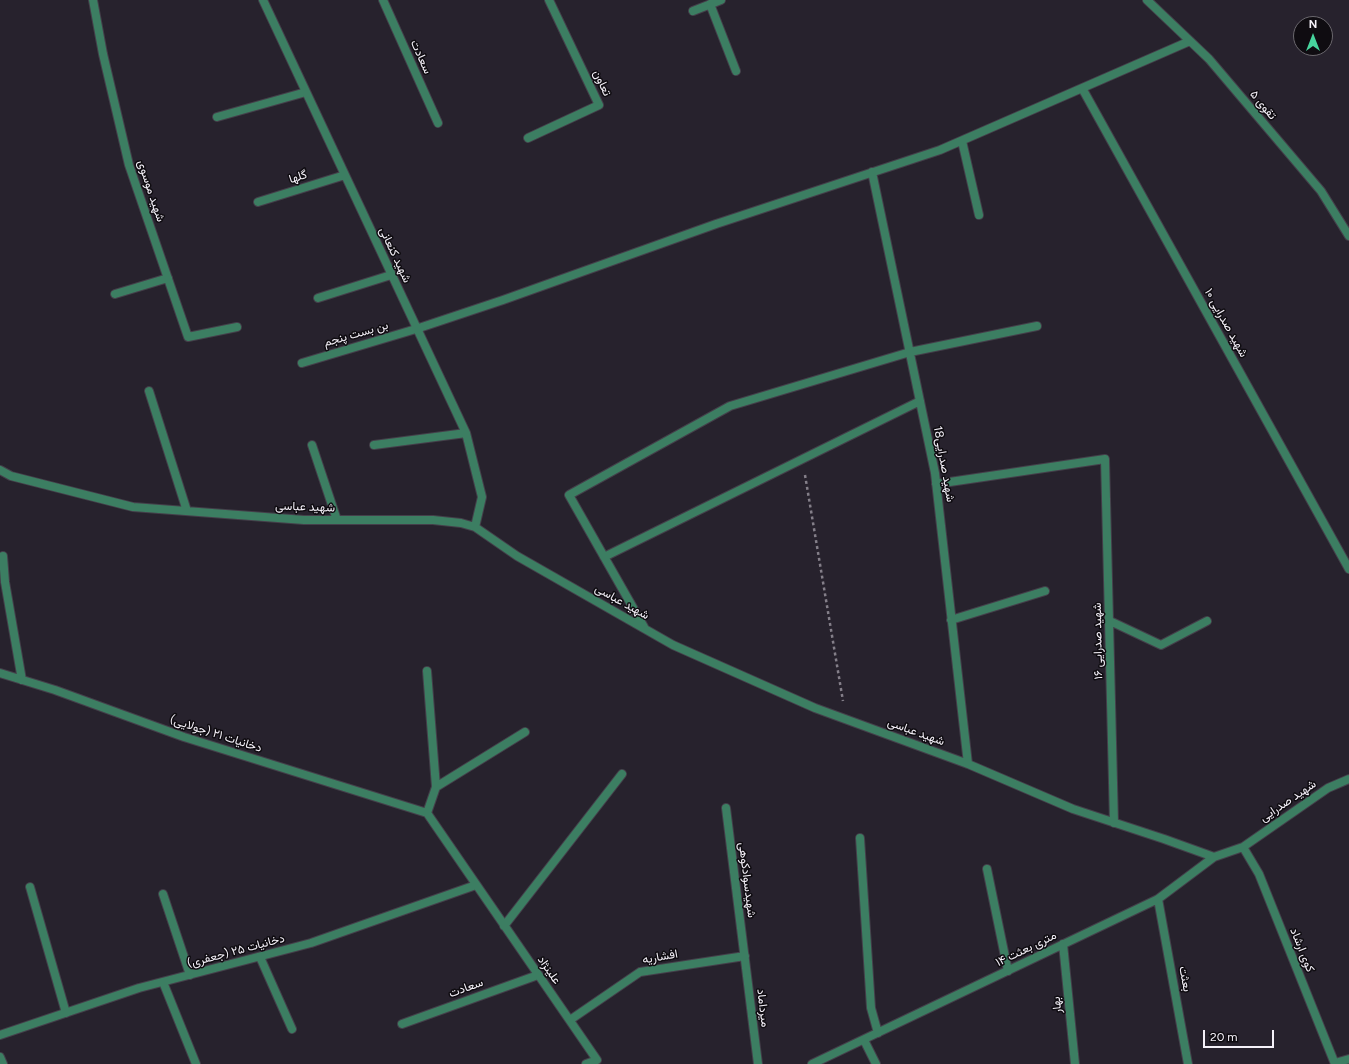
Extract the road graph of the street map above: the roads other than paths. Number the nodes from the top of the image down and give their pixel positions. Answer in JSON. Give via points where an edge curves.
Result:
{"nodes":[{"id":1,"x":93,"y":0,"type":"edge"},
{"id":2,"x":263,"y":0,"type":"edge"},
{"id":3,"x":383,"y":0,"type":"edge"},
{"id":4,"x":549,"y":0,"type":"edge"},
{"id":5,"x":721,"y":0,"type":"edge"},
{"id":6,"x":1147,"y":0,"type":"edge"},
{"id":7,"x":710,"y":4,"type":"junction"},
{"id":8,"x":693,"y":11,"type":"dead end"},
{"id":9,"x":1190,"y":41,"type":"junction"},
{"id":10,"x":736,"y":71,"type":"dead end"},
{"id":11,"x":1082,"y":88,"type":"junction"},
{"id":12,"x":306,"y":92,"type":"junction"},
{"id":13,"x":217,"y":117,"type":"dead end"},
{"id":14,"x":438,"y":123,"type":"dead end"},
{"id":15,"x":528,"y":138,"type":"dead end"},
{"id":16,"x":962,"y":141,"type":"junction"},
{"id":17,"x":872,"y":172,"type":"junction"},
{"id":18,"x":345,"y":174,"type":"junction"},
{"id":19,"x":258,"y":202,"type":"dead end"},
{"id":20,"x":979,"y":215,"type":"dead end"},
{"id":21,"x":1349,"y":236,"type":"edge"},
{"id":22,"x":391,"y":274,"type":"junction"},
{"id":23,"x":168,"y":278,"type":"junction"},
{"id":24,"x":115,"y":294,"type":"dead end"},
{"id":25,"x":318,"y":298,"type":"dead end"},
{"id":26,"x":1036,"y":326,"type":"dead end"},
{"id":27,"x":237,"y":327,"type":"dead end"},
{"id":28,"x":416,"y":329,"type":"junction"},
{"id":29,"x":910,"y":352,"type":"junction"},
{"id":30,"x":302,"y":363,"type":"dead end"},
{"id":31,"x":149,"y":392,"type":"dead end"},
{"id":32,"x":920,"y":400,"type":"junction"},
{"id":33,"x":466,"y":433,"type":"junction"},
{"id":34,"x":312,"y":445,"type":"dead end"},
{"id":35,"x":374,"y":445,"type":"dead end"},
{"id":36,"x":0,"y":470,"type":"edge"},
{"id":37,"x":936,"y":484,"type":"junction"},
{"id":38,"x":187,"y":511,"type":"junction"},
{"id":39,"x":337,"y":520,"type":"junction"},
{"id":40,"x":475,"y":527,"type":"junction"},
{"id":41,"x":3,"y":556,"type":"dead end"},
{"id":42,"x":604,"y":557,"type":"junction"},
{"id":43,"x":1349,"y":569,"type":"edge"},
{"id":44,"x":1045,"y":591,"type":"dead end"},
{"id":45,"x":951,"y":620,"type":"junction"},
{"id":46,"x":1110,"y":621,"type":"junction"},
{"id":47,"x":1207,"y":621,"type":"dead end"},
{"id":48,"x":645,"y":628,"type":"junction"},
{"id":49,"x":428,"y":671,"type":"dead end"},
{"id":50,"x":0,"y":673,"type":"edge"},
{"id":51,"x":22,"y":680,"type":"junction"},
{"id":52,"x":525,"y":732,"type":"dead end"},
{"id":53,"x":968,"y":764,"type":"junction"},
{"id":54,"x":622,"y":774,"type":"dead end"},
{"id":55,"x":1349,"y":779,"type":"edge"},
{"id":56,"x":436,"y":787,"type":"junction"},
{"id":57,"x":726,"y":808,"type":"dead end"},
{"id":58,"x":427,"y":813,"type":"junction"},
{"id":59,"x":1114,"y":823,"type":"junction"},
{"id":60,"x":860,"y":838,"type":"dead end"},
{"id":61,"x":1243,"y":847,"type":"junction"},
{"id":62,"x":1214,"y":857,"type":"junction"},
{"id":63,"x":987,"y":869,"type":"dead end"},
{"id":64,"x":476,"y":885,"type":"junction"},
{"id":65,"x":30,"y":887,"type":"dead end"},
{"id":66,"x":162,"y":894,"type":"dead end"},
{"id":67,"x":1158,"y":899,"type":"junction"},
{"id":68,"x":504,"y":926,"type":"junction"},
{"id":69,"x":1063,"y":944,"type":"junction"},
{"id":70,"x":745,"y":956,"type":"junction"},
{"id":71,"x":260,"y":957,"type":"junction"},
{"id":72,"x":1008,"y":971,"type":"junction"},
{"id":73,"x":190,"y":975,"type":"junction"},
{"id":74,"x":538,"y":975,"type":"junction"},
{"id":75,"x":163,"y":982,"type":"junction"},
{"id":76,"x":66,"y":1013,"type":"junction"},
{"id":77,"x":570,"y":1020,"type":"junction"},
{"id":78,"x":402,"y":1024,"type":"dead end"},
{"id":79,"x":292,"y":1028,"type":"dead end"},
{"id":80,"x":878,"y":1033,"type":"junction"},
{"id":81,"x":0,"y":1035,"type":"edge"},
{"id":82,"x":864,"y":1040,"type":"junction"},
{"id":83,"x":0,"y":1057,"type":"edge"},
{"id":84,"x":1349,"y":1059,"type":"edge"},
{"id":85,"x":1335,"y":1063,"type":"edge"},
{"id":86,"x":3,"y":1064,"type":"edge"},
{"id":87,"x":196,"y":1064,"type":"edge"},
{"id":88,"x":586,"y":1064,"type":"edge"},
{"id":89,"x":758,"y":1064,"type":"edge"},
{"id":90,"x":812,"y":1064,"type":"edge"},
{"id":91,"x":876,"y":1064,"type":"edge"},
{"id":92,"x":1075,"y":1064,"type":"edge"},
{"id":93,"x":1188,"y":1064,"type":"edge"}],
"edges":[{"from":1,"to":23,"type":"street","name":"شهید موسوی","via":[[129,165]]},
{"from":2,"to":12,"type":"street","name":"شهید کنعانی"},
{"from":3,"to":14,"type":"street","name":"سعادت"},
{"from":4,"to":15,"type":"street","name":"تعاون","via":[[599,105]]},
{"from":5,"to":7,"type":"street"},
{"from":6,"to":9,"type":"street","name":"تقوی ۵"},
{"from":7,"to":8,"type":"street"},
{"from":7,"to":10,"type":"street"},
{"from":9,"to":11,"type":"street","name":"بن بست پنجم"},
{"from":9,"to":21,"type":"street","name":"تقوی ۵","via":[[1209,59],[1320,191]]},
{"from":11,"to":16,"type":"street","name":"بن بست پنجم"},
{"from":11,"to":43,"type":"street","name":"شهید صدرایی ۱۰"},
{"from":12,"to":13,"type":"street"},
{"from":12,"to":18,"type":"street","name":"شهید کنعانی"},
{"from":16,"to":17,"type":"street","name":"بن بست پنجم"},
{"from":16,"to":20,"type":"street"},
{"from":17,"to":28,"type":"street","name":"بن بست پنجم"},
{"from":17,"to":29,"type":"street","name":"شهید صدرایی18"},
{"from":18,"to":19,"type":"street","name":"گلها"},
{"from":18,"to":22,"type":"street","name":"شهید کنعانی"},
{"from":22,"to":25,"type":"street"},
{"from":22,"to":28,"type":"street","name":"شهید کنعانی"},
{"from":23,"to":24,"type":"street"},
{"from":23,"to":27,"type":"street","name":"شهید موسوی","via":[[188,337]]},
{"from":26,"to":29,"type":"street"},
{"from":28,"to":30,"type":"street","name":"بن بست پنجم"},
{"from":28,"to":33,"type":"street","name":"شهید کنعانی"},
{"from":29,"to":32,"type":"street","name":"شهید صدرایی18"},
{"from":29,"to":42,"type":"street","via":[[730,406],[569,495]]},
{"from":31,"to":38,"type":"street"},
{"from":32,"to":37,"type":"street","name":"شهید صدرایی18"},
{"from":32,"to":42,"type":"street"},
{"from":33,"to":35,"type":"street"},
{"from":33,"to":40,"type":"street","name":"شهید کنعانی","via":[[482,497]]},
{"from":34,"to":39,"type":"street"},
{"from":36,"to":38,"type":"street","name":"شهید عباسی","via":[[11,476],[133,507]]},
{"from":37,"to":45,"type":"street","name":"شهید صدرایی18"},
{"from":37,"to":46,"type":"street","name":"شهید صدرایی ۱۶","via":[[1105,459]]},
{"from":38,"to":39,"type":"street","name":"شهید عباسی"},
{"from":39,"to":40,"type":"street","name":"شهید عباسی","via":[[433,520]]},
{"from":40,"to":48,"type":"street","name":"شهید عباسی","via":[[517,556]]},
{"from":41,"to":51,"type":"street"},
{"from":42,"to":48,"type":"street"},
{"from":44,"to":45,"type":"street"},
{"from":45,"to":53,"type":"street","name":"شهید صدرایی18"},
{"from":46,"to":47,"type":"street","via":[[1161,645]]},
{"from":46,"to":59,"type":"street","name":"شهید صدرایی ۱۶"},
{"from":48,"to":53,"type":"street","name":"شهید عباسی","via":[[673,645],[815,708]]},
{"from":49,"to":56,"type":"street"},
{"from":50,"to":51,"type":"street","name":"دخانیات ۲۱ (جولایی)"},
{"from":51,"to":58,"type":"street","name":"دخانیات ۲۱ (جولایی)","via":[[184,737]]},
{"from":52,"to":56,"type":"street"},
{"from":53,"to":59,"type":"street","name":"شهید عباسی","via":[[1073,809]]},
{"from":54,"to":68,"type":"street"},
{"from":55,"to":61,"type":"street","name":"شهید صدرایی","via":[[1328,788]]},
{"from":56,"to":58,"type":"street"},
{"from":57,"to":70,"type":"street","name":"شهیدسوادکوهی"},
{"from":58,"to":64,"type":"street","name":"علینژاد"},
{"from":59,"to":62,"type":"street","name":"شهید عباسی"},
{"from":60,"to":80,"type":"street","via":[[871,1008]]},
{"from":61,"to":62,"type":"street","name":"۱۴ متری بعثت"},
{"from":61,"to":85,"type":"street","name":"کوی ارشاد","via":[[1259,874]]},
{"from":62,"to":67,"type":"street","name":"۱۴ متری بعثت"},
{"from":63,"to":72,"type":"street"},
{"from":64,"to":68,"type":"street","name":"علینژاد"},
{"from":64,"to":71,"type":"street","name":"دخانیات ۲۵ (جعفری)","via":[[311,944]]},
{"from":65,"to":76,"type":"street"},
{"from":66,"to":73,"type":"street"},
{"from":67,"to":69,"type":"street","name":"۱۴ متری بعثت"},
{"from":67,"to":93,"type":"street","name":"بعثت"},
{"from":68,"to":74,"type":"street","name":"علینژاد"},
{"from":69,"to":72,"type":"street","name":"۱۴ متری بعثت"},
{"from":69,"to":92,"type":"street","name":"بهار"},
{"from":70,"to":77,"type":"street","name":"افشاریه","via":[[640,972]]},
{"from":70,"to":89,"type":"street","name":"میرداماد"},
{"from":71,"to":73,"type":"street","name":"دخانیات ۲۵ (جعفری)"},
{"from":71,"to":79,"type":"street"},
{"from":72,"to":80,"type":"street","name":"۱۴ متری بعثت"},
{"from":73,"to":75,"type":"street","name":"دخانیات ۲۵ (جعفری)"},
{"from":74,"to":77,"type":"street","name":"علینژاد"},
{"from":74,"to":78,"type":"street","name":"سعادت"},
{"from":75,"to":76,"type":"street","name":"دخانیات ۲۵ (جعفری)"},
{"from":75,"to":87,"type":"street"},
{"from":76,"to":81,"type":"street","name":"دخانیات ۲۵ (جعفری)"},
{"from":77,"to":88,"type":"street","name":"علینژاد","via":[[597,1060]]},
{"from":80,"to":82,"type":"street","name":"۱۴ متری بعثت"},
{"from":82,"to":90,"type":"street","name":"۱۴ متری بعثت"},
{"from":82,"to":91,"type":"street"},
{"from":83,"to":86,"type":"street"},
{"from":84,"to":85,"type":"street"}]}
